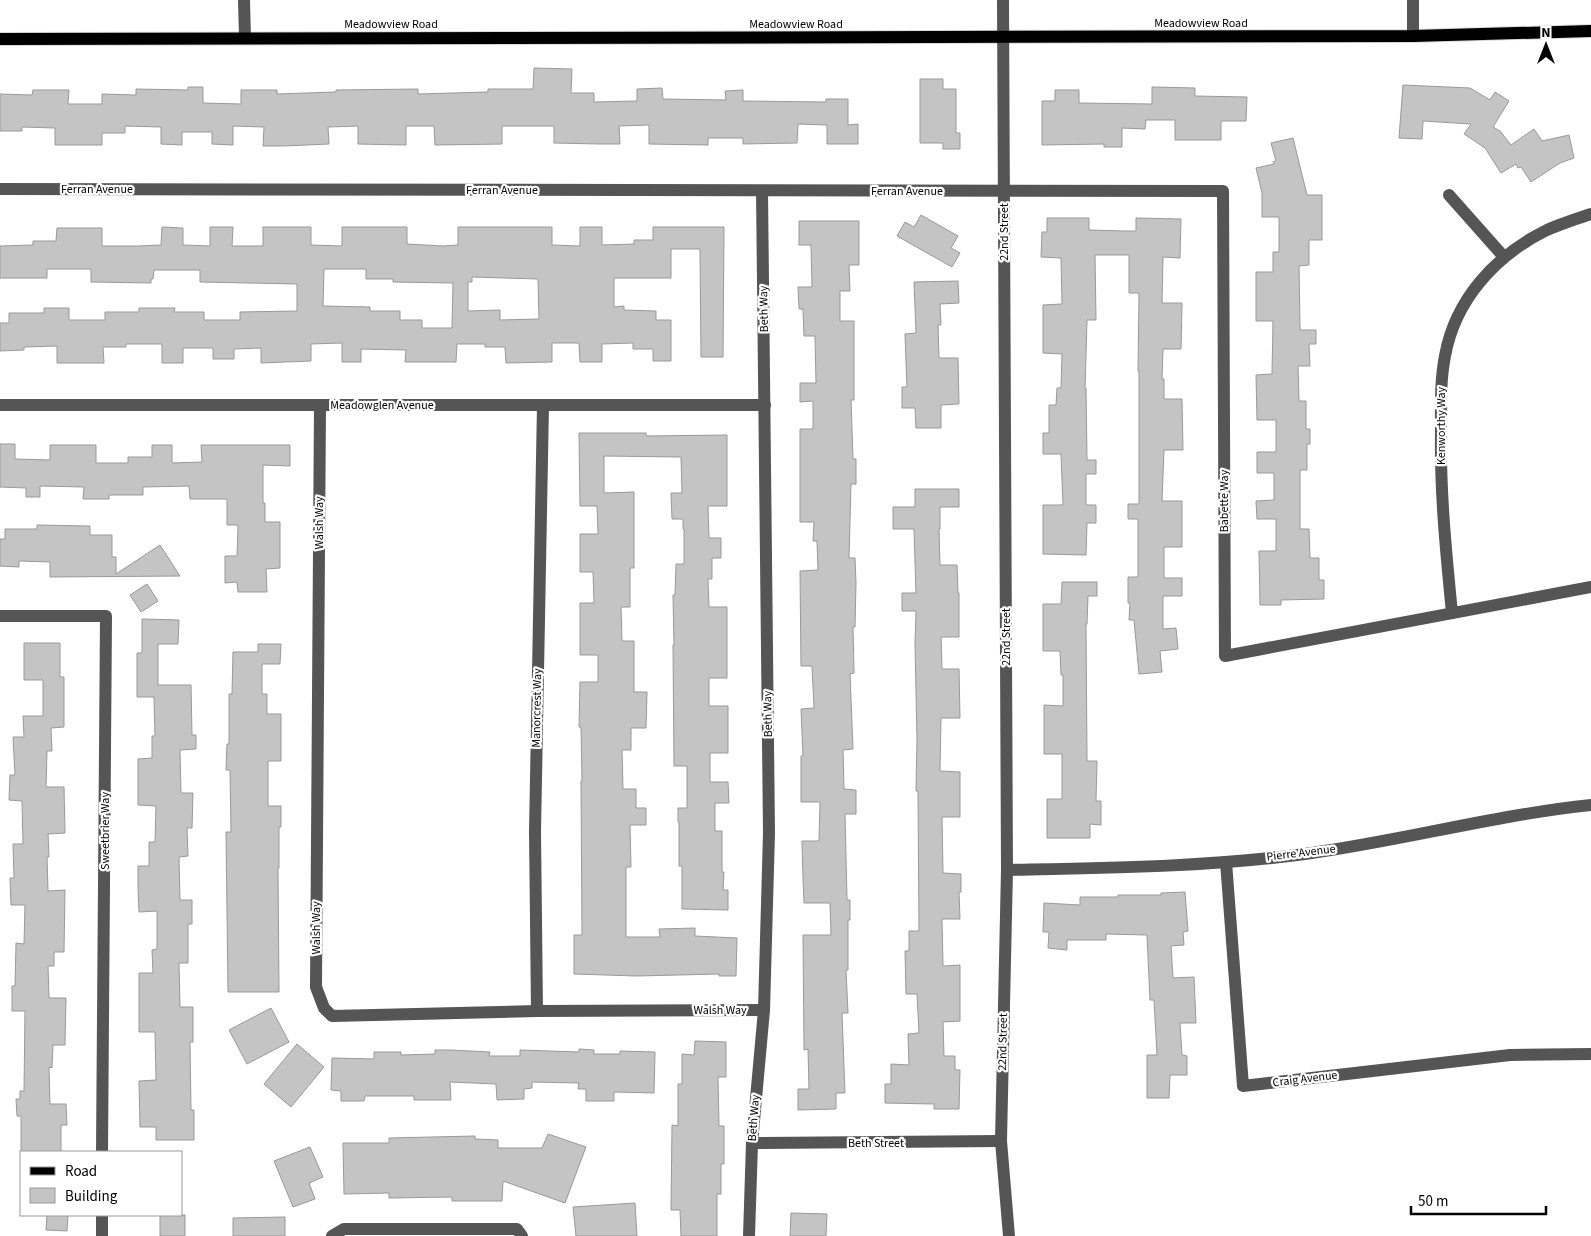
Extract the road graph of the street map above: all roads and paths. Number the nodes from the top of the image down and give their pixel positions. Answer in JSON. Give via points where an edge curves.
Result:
{"nodes":[{"id":1,"x":244,"y":0,"type":"edge"},
{"id":2,"x":1003,"y":0,"type":"edge"},
{"id":3,"x":1412,"y":0,"type":"edge"},
{"id":4,"x":1591,"y":32,"type":"edge"},
{"id":5,"x":1413,"y":36,"type":"junction"},
{"id":6,"x":1003,"y":37,"type":"junction"},
{"id":7,"x":245,"y":38,"type":"junction"},
{"id":8,"x":0,"y":39,"type":"edge"},
{"id":9,"x":0,"y":189,"type":"edge"},
{"id":10,"x":762,"y":190,"type":"junction"},
{"id":11,"x":1004,"y":191,"type":"junction"},
{"id":12,"x":1448,"y":195,"type":"dead end"},
{"id":13,"x":1591,"y":214,"type":"edge"},
{"id":14,"x":1504,"y":257,"type":"junction"},
{"id":15,"x":765,"y":404,"type":"junction"},
{"id":16,"x":0,"y":405,"type":"edge"},
{"id":17,"x":320,"y":405,"type":"junction"},
{"id":18,"x":543,"y":405,"type":"junction"},
{"id":19,"x":1591,"y":586,"type":"edge"},
{"id":20,"x":1452,"y":613,"type":"junction"},
{"id":21,"x":0,"y":616,"type":"edge"},
{"id":22,"x":1591,"y":805,"type":"edge"},
{"id":23,"x":1226,"y":862,"type":"junction"},
{"id":24,"x":1007,"y":870,"type":"junction"},
{"id":25,"x":764,"y":1010,"type":"junction"},
{"id":26,"x":537,"y":1011,"type":"junction"},
{"id":27,"x":1591,"y":1054,"type":"edge"},
{"id":28,"x":1001,"y":1141,"type":"junction"},
{"id":29,"x":752,"y":1143,"type":"junction"},
{"id":30,"x":102,"y":1151,"type":"edge"},
{"id":31,"x":102,"y":1216,"type":"edge"},
{"id":32,"x":102,"y":1236,"type":"edge"},
{"id":33,"x":332,"y":1236,"type":"edge"},
{"id":34,"x":522,"y":1236,"type":"edge"},
{"id":35,"x":750,"y":1236,"type":"edge"},
{"id":36,"x":1010,"y":1236,"type":"edge"}],
"edges":[{"from":1,"to":7,"type":"street"},
{"from":2,"to":6,"type":"street","name":"22nd Street"},
{"from":3,"to":5,"type":"street"},
{"from":4,"to":5,"type":"main road","name":"Meadowview Road"},
{"from":5,"to":6,"type":"main road","name":"Meadowview Road"},
{"from":6,"to":7,"type":"main road","name":"Meadowview Road"},
{"from":6,"to":11,"type":"street","name":"22nd Street"},
{"from":7,"to":8,"type":"main road","name":"Meadowview Road"},
{"from":9,"to":10,"type":"street","name":"Ferran Avenue"},
{"from":10,"to":11,"type":"street","name":"Ferran Avenue"},
{"from":10,"to":15,"type":"street","name":"Beth Way"},
{"from":11,"to":20,"type":"street","name":"Babette Way","via":[[1223,191],[1225,656]]},
{"from":11,"to":24,"type":"street","name":"22nd Street"},
{"from":12,"to":14,"type":"street"},
{"from":13,"to":14,"type":"street","name":"Kenworthy Way","via":[[1547,230]]},
{"from":14,"to":20,"type":"street","name":"Kenworthy Way","via":[[1471,294],[1455,324],[1445,356],[1440,456]]},
{"from":15,"to":18,"type":"street","name":"Meadowglen Avenue"},
{"from":15,"to":25,"type":"street","name":"Beth Way","via":[[769,833]]},
{"from":16,"to":17,"type":"street","name":"Meadowglen Avenue"},
{"from":17,"to":18,"type":"street","name":"Meadowglen Avenue"},
{"from":17,"to":26,"type":"street","name":"Walsh Way","via":[[316,987],[324,1008],[332,1016]]},
{"from":18,"to":26,"type":"street","name":"Manorcrest Way","via":[[535,832]]},
{"from":19,"to":20,"type":"street","name":"Babette Way"},
{"from":21,"to":30,"type":"street","name":"Sweetbrier Way","via":[[106,616]]},
{"from":22,"to":23,"type":"street","name":"Pierre Avenue","via":[[1496,818],[1304,854]]},
{"from":23,"to":24,"type":"street","name":"Pierre Avenue"},
{"from":23,"to":27,"type":"street","name":"Craig Avenue","via":[[1243,1086],[1510,1055]]},
{"from":24,"to":28,"type":"street","name":"22nd Street"},
{"from":25,"to":26,"type":"street","name":"Walsh Way"},
{"from":25,"to":29,"type":"street","name":"Beth Way"},
{"from":28,"to":29,"type":"street","name":"Beth Street"},
{"from":28,"to":36,"type":"street","name":"22nd Street"},
{"from":29,"to":35,"type":"street","name":"Beth Way"},
{"from":31,"to":32,"type":"street"},
{"from":33,"to":34,"type":"street","via":[[344,1229],[517,1229]]}]}
